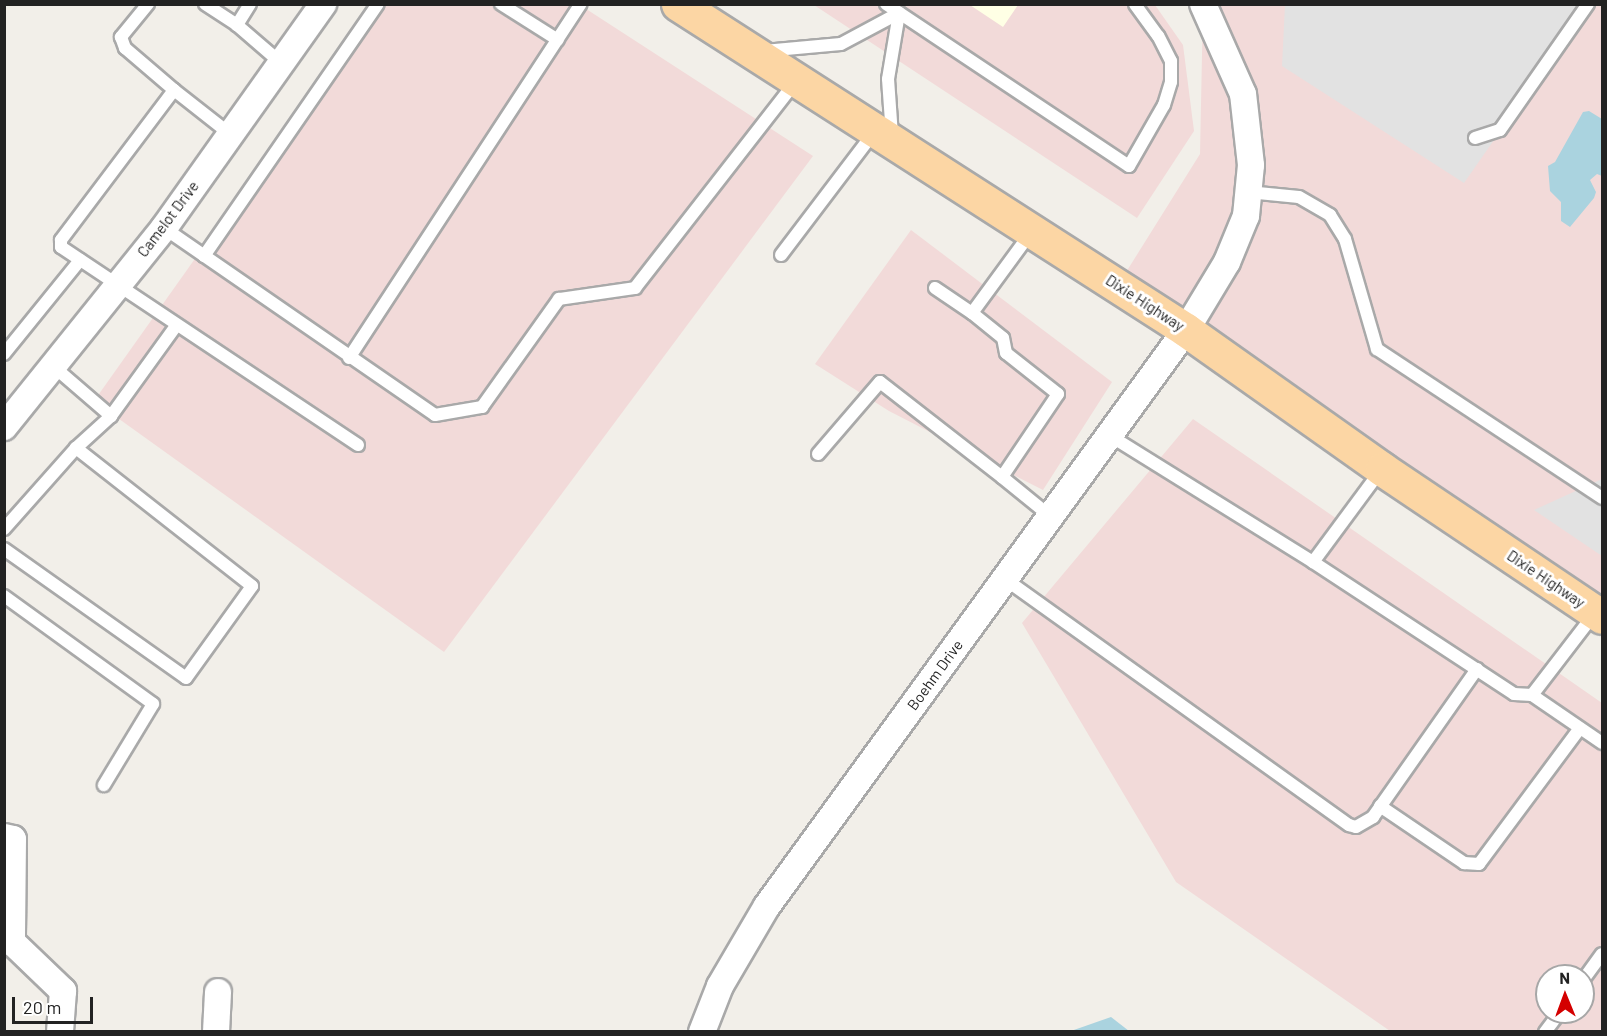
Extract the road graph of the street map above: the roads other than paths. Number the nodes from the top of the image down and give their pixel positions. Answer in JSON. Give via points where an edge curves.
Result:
{"nodes":[{"id":1,"x":148,"y":4,"type":"edge"},
{"id":2,"x":206,"y":4,"type":"edge"},
{"id":3,"x":250,"y":4,"type":"edge"},
{"id":4,"x":323,"y":4,"type":"edge"},
{"id":5,"x":378,"y":4,"type":"edge"},
{"id":6,"x":501,"y":4,"type":"edge"},
{"id":7,"x":581,"y":4,"type":"edge"},
{"id":8,"x":678,"y":4,"type":"edge"},
{"id":9,"x":886,"y":4,"type":"edge"},
{"id":10,"x":1135,"y":4,"type":"edge"},
{"id":11,"x":1203,"y":4,"type":"edge"},
{"id":12,"x":1588,"y":4,"type":"edge"},
{"id":13,"x":898,"y":13,"type":"junction"},
{"id":14,"x":237,"y":25,"type":"junction"},
{"id":15,"x":558,"y":40,"type":"junction"},
{"id":16,"x":753,"y":52,"type":"junction"},
{"id":17,"x":281,"y":63,"type":"junction"},
{"id":18,"x":797,"y":80,"type":"junction"},
{"id":19,"x":174,"y":90,"type":"junction"},
{"id":20,"x":231,"y":134,"type":"junction"},
{"id":21,"x":884,"y":136,"type":"junction"},
{"id":22,"x":1475,"y":138,"type":"dead end"},
{"id":23,"x":1248,"y":192,"type":"junction"},
{"id":24,"x":164,"y":228,"type":"junction"},
{"id":25,"x":1032,"y":230,"type":"junction"},
{"id":26,"x":781,"y":255,"type":"dead end"},
{"id":27,"x":204,"y":256,"type":"junction"},
{"id":28,"x":80,"y":260,"type":"junction"},
{"id":29,"x":117,"y":286,"type":"junction"},
{"id":30,"x":935,"y":288,"type":"dead end"},
{"id":31,"x":972,"y":313,"type":"junction"},
{"id":32,"x":177,"y":326,"type":"junction"},
{"id":33,"x":1186,"y":330,"type":"junction"},
{"id":34,"x":4,"y":354,"type":"edge"},
{"id":35,"x":349,"y":358,"type":"junction"},
{"id":36,"x":53,"y":366,"type":"junction"},
{"id":37,"x":111,"y":416,"type":"junction"},
{"id":38,"x":4,"y":427,"type":"edge"},
{"id":39,"x":1109,"y":435,"type":"junction"},
{"id":40,"x":358,"y":445,"type":"dead end"},
{"id":41,"x":76,"y":448,"type":"junction"},
{"id":42,"x":818,"y":454,"type":"dead end"},
{"id":43,"x":1382,"y":469,"type":"junction"},
{"id":44,"x":1002,"y":477,"type":"junction"},
{"id":45,"x":1602,"y":498,"type":"edge"},
{"id":46,"x":1050,"y":516,"type":"junction"},
{"id":47,"x":4,"y":529,"type":"edge"},
{"id":48,"x":4,"y":549,"type":"edge"},
{"id":49,"x":1313,"y":562,"type":"junction"},
{"id":50,"x":1005,"y":579,"type":"junction"},
{"id":51,"x":7,"y":602,"type":"edge"},
{"id":52,"x":1599,"y":615,"type":"edge"},
{"id":53,"x":1477,"y":669,"type":"junction"},
{"id":54,"x":1532,"y":695,"type":"junction"},
{"id":55,"x":1580,"y":728,"type":"junction"},
{"id":56,"x":1602,"y":743,"type":"edge"},
{"id":57,"x":104,"y":785,"type":"dead end"},
{"id":58,"x":1380,"y":806,"type":"junction"},
{"id":59,"x":4,"y":837,"type":"edge"},
{"id":60,"x":8,"y":942,"type":"edge"},
{"id":61,"x":218,"y":992,"type":"dead end"},
{"id":62,"x":60,"y":1032,"type":"edge"},
{"id":63,"x":216,"y":1032,"type":"edge"},
{"id":64,"x":702,"y":1032,"type":"edge"}],
"edges":[{"from":1,"to":19,"type":"lane","via":[[121,37],[125,48]]},
{"from":2,"to":14,"type":"lane"},
{"from":3,"to":14,"type":"lane"},
{"from":4,"to":17,"type":"street","name":"Camelot Drive"},
{"from":5,"to":27,"type":"lane"},
{"from":6,"to":15,"type":"lane"},
{"from":7,"to":15,"type":"lane"},
{"from":8,"to":16,"type":"main road","name":"Dixie Highway"},
{"from":9,"to":13,"type":"lane"},
{"from":10,"to":13,"type":"lane","via":[[1171,61],[1171,82],[1164,105],[1129,166]]},
{"from":11,"to":23,"type":"street","name":"Boehm Drive","via":[[1244,94],[1251,165]]},
{"from":12,"to":22,"type":"lane","via":[[1500,130]]},
{"from":13,"to":16,"type":"lane","via":[[841,44]]},
{"from":13,"to":21,"type":"lane"},
{"from":14,"to":17,"type":"lane"},
{"from":15,"to":35,"type":"lane"},
{"from":16,"to":18,"type":"main road","name":"Dixie Highway"},
{"from":17,"to":20,"type":"street","name":"Camelot Drive"},
{"from":18,"to":21,"type":"main road","name":"Dixie Highway"},
{"from":18,"to":35,"type":"lane","via":[[635,288],[559,299],[482,407],[435,415]]},
{"from":19,"to":20,"type":"lane"},
{"from":19,"to":28,"type":"lane","via":[[61,240],[61,247]]},
{"from":20,"to":24,"type":"street","name":"Camelot Drive"},
{"from":21,"to":25,"type":"main road","name":"Dixie Highway"},
{"from":21,"to":26,"type":"lane"},
{"from":23,"to":33,"type":"street","name":"Boehm Drive","via":[[1246,216],[1227,262]]},
{"from":23,"to":45,"type":"lane","via":[[1299,197],[1329,215],[1345,238],[1377,349]]},
{"from":24,"to":27,"type":"lane"},
{"from":24,"to":29,"type":"street","name":"Camelot Drive"},
{"from":25,"to":31,"type":"lane"},
{"from":25,"to":33,"type":"main road","name":"Dixie Highway"},
{"from":27,"to":35,"type":"lane"},
{"from":28,"to":29,"type":"lane"},
{"from":28,"to":34,"type":"lane"},
{"from":29,"to":32,"type":"lane"},
{"from":29,"to":36,"type":"street","name":"Camelot Drive"},
{"from":30,"to":31,"type":"lane"},
{"from":31,"to":44,"type":"lane","via":[[1002,338],[1006,352],[1058,394]]},
{"from":32,"to":37,"type":"lane"},
{"from":32,"to":40,"type":"lane"},
{"from":33,"to":39,"type":"street","name":"Boehm Drive"},
{"from":33,"to":43,"type":"main road","name":"Dixie Highway"},
{"from":36,"to":37,"type":"lane"},
{"from":36,"to":38,"type":"street","name":"Camelot Drive"},
{"from":37,"to":41,"type":"lane"},
{"from":39,"to":46,"type":"street","name":"Boehm Drive"},
{"from":39,"to":49,"type":"lane"},
{"from":41,"to":47,"type":"lane"},
{"from":41,"to":48,"type":"lane","via":[[252,585],[186,678]]},
{"from":42,"to":44,"type":"lane","via":[[880,382]]},
{"from":43,"to":49,"type":"lane"},
{"from":43,"to":52,"type":"main road","name":"Dixie Highway"},
{"from":44,"to":46,"type":"lane"},
{"from":46,"to":50,"type":"street","name":"Boehm Drive"},
{"from":49,"to":53,"type":"lane"},
{"from":50,"to":58,"type":"lane","via":[[1348,825],[1356,826],[1373,817]]},
{"from":50,"to":64,"type":"street","name":"Boehm Drive","via":[[766,906],[720,986]]},
{"from":51,"to":57,"type":"lane","via":[[153,704]]},
{"from":52,"to":54,"type":"lane"},
{"from":53,"to":54,"type":"lane","via":[[1514,694]]},
{"from":53,"to":58,"type":"lane"},
{"from":54,"to":55,"type":"lane"},
{"from":55,"to":56,"type":"lane"},
{"from":55,"to":58,"type":"lane","via":[[1479,864],[1464,863]]},
{"from":59,"to":60,"type":"street","via":[[13,839]]},
{"from":60,"to":62,"type":"street","via":[[63,992]]},
{"from":61,"to":63,"type":"street"}]}
